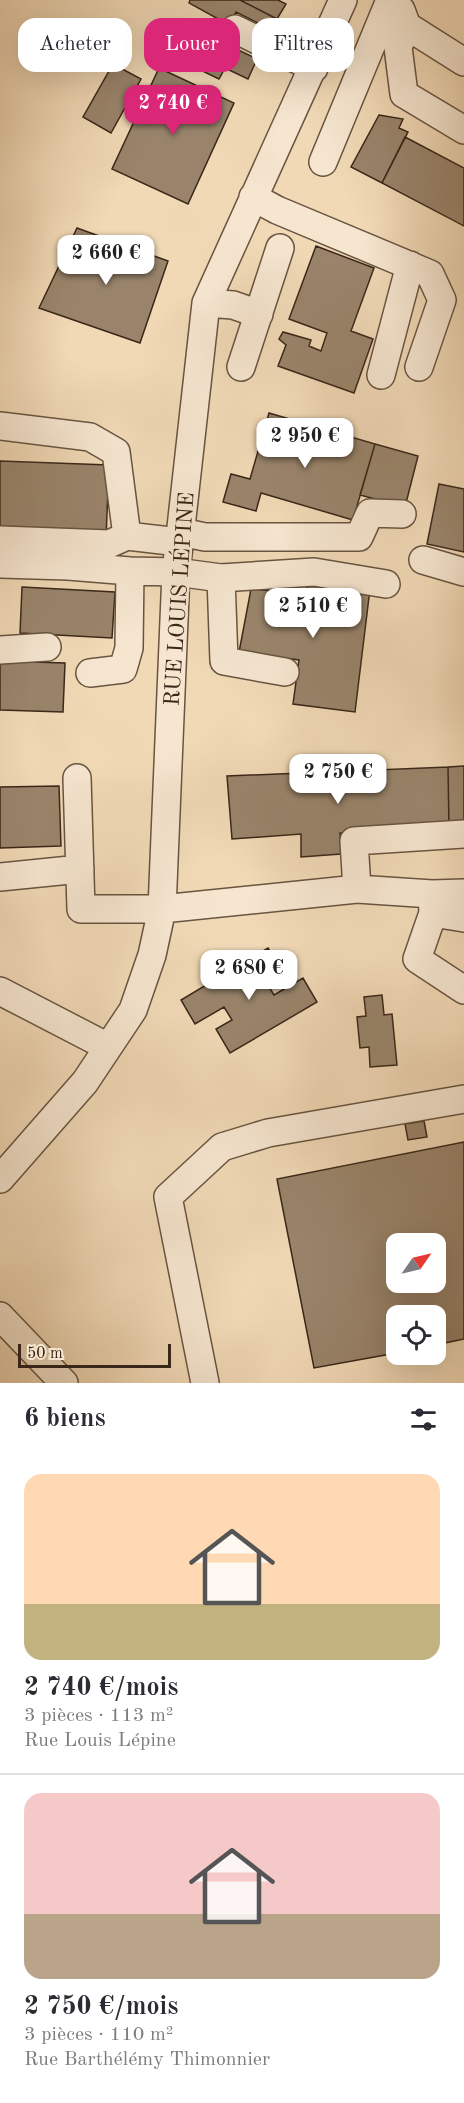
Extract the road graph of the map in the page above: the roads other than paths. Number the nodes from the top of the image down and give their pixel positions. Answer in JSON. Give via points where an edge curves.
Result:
{"nodes":[{"id":1,"x":343,"y":0,"type":"edge"},
{"id":2,"x":390,"y":0,"type":"edge"},
{"id":3,"x":398,"y":0,"type":"edge"},
{"id":4,"x":335,"y":18,"type":"edge"},
{"id":5,"x":407,"y":26,"type":"junction"},
{"id":6,"x":464,"y":62,"type":"edge"},
{"id":7,"x":312,"y":72,"type":"edge"},
{"id":8,"x":464,"y":130,"type":"edge"},
{"id":9,"x":324,"y":162,"type":"dead end"},
{"id":10,"x":253,"y":197,"type":"junction"},
{"id":11,"x":280,"y":248,"type":"dead end"},
{"id":12,"x":410,"y":266,"type":"junction"},
{"id":13,"x":206,"y":303,"type":"junction"},
{"id":14,"x":259,"y":314,"type":"junction"},
{"id":15,"x":241,"y":367,"type":"dead end"},
{"id":16,"x":418,"y":367,"type":"dead end"},
{"id":17,"x":381,"y":375,"type":"dead end"},
{"id":18,"x":0,"y":426,"type":"edge"},
{"id":19,"x":402,"y":514,"type":"dead end"},
{"id":20,"x":127,"y":536,"type":"junction"},
{"id":21,"x":180,"y":537,"type":"junction"},
{"id":22,"x":0,"y":540,"type":"edge"},
{"id":23,"x":423,"y":560,"type":"dead end"},
{"id":24,"x":0,"y":564,"type":"edge"},
{"id":25,"x":130,"y":572,"type":"junction"},
{"id":26,"x":176,"y":572,"type":"junction"},
{"id":27,"x":464,"y":572,"type":"edge"},
{"id":28,"x":221,"y":578,"type":"junction"},
{"id":29,"x":386,"y":584,"type":"dead end"},
{"id":30,"x":47,"y":647,"type":"dead end"},
{"id":31,"x":0,"y":650,"type":"edge"},
{"id":32,"x":285,"y":672,"type":"dead end"},
{"id":33,"x":90,"y":673,"type":"dead end"},
{"id":34,"x":77,"y":778,"type":"dead end"},
{"id":35,"x":464,"y":834,"type":"edge"},
{"id":36,"x":80,"y":869,"type":"junction"},
{"id":37,"x":0,"y":877,"type":"edge"},
{"id":38,"x":357,"y":889,"type":"junction"},
{"id":39,"x":464,"y":893,"type":"edge"},
{"id":40,"x":433,"y":903,"type":"junction"},
{"id":41,"x":162,"y":909,"type":"junction"},
{"id":42,"x":464,"y":918,"type":"edge"},
{"id":43,"x":464,"y":990,"type":"edge"},
{"id":44,"x":0,"y":991,"type":"edge"},
{"id":45,"x":108,"y":1047,"type":"junction"},
{"id":46,"x":464,"y":1099,"type":"edge"},
{"id":47,"x":0,"y":1179,"type":"edge"},
{"id":48,"x":0,"y":1316,"type":"edge"},
{"id":49,"x":64,"y":1383,"type":"edge"},
{"id":50,"x":205,"y":1383,"type":"edge"}],
"edges":[{"from":1,"to":4,"type":"street","name":"RUE LOUIS LÉPINE"},
{"from":2,"to":9,"type":"street"},
{"from":3,"to":5,"type":"street"},
{"from":5,"to":6,"type":"street"},
{"from":5,"to":8,"type":"street","via":[[398,47],[404,94]]},
{"from":7,"to":10,"type":"street","name":"RUE LOUIS LÉPINE"},
{"from":10,"to":12,"type":"street"},
{"from":10,"to":13,"type":"street","name":"RUE LOUIS LÉPINE"},
{"from":11,"to":14,"type":"street"},
{"from":12,"to":16,"type":"street","via":[[430,274],[442,300]]},
{"from":12,"to":17,"type":"street"},
{"from":13,"to":14,"type":"street","via":[[233,305]]},
{"from":13,"to":21,"type":"street","name":"RUE LOUIS LÉPINE"},
{"from":14,"to":15,"type":"street"},
{"from":18,"to":20,"type":"street","via":[[90,437],[116,452]]},
{"from":19,"to":21,"type":"street","via":[[370,513],[359,537]]},
{"from":20,"to":21,"type":"street"},
{"from":20,"to":22,"type":"street","via":[[109,544]]},
{"from":21,"to":26,"type":"street","name":"RUE LOUIS LÉPINE"},
{"from":23,"to":27,"type":"street"},
{"from":24,"to":25,"type":"street"},
{"from":25,"to":26,"type":"street"},
{"from":25,"to":33,"type":"street","via":[[129,648],[123,669]]},
{"from":26,"to":28,"type":"street"},
{"from":26,"to":41,"type":"street","name":"RUE LOUIS LÉPINE"},
{"from":28,"to":29,"type":"street","via":[[314,572]]},
{"from":28,"to":32,"type":"street","via":[[224,661]]},
{"from":30,"to":31,"type":"street"},
{"from":34,"to":36,"type":"street"},
{"from":35,"to":38,"type":"street","via":[[354,841]]},
{"from":36,"to":37,"type":"street"},
{"from":36,"to":41,"type":"street","via":[[81,909]]},
{"from":38,"to":40,"type":"street"},
{"from":38,"to":41,"type":"street"},
{"from":39,"to":40,"type":"street"},
{"from":40,"to":42,"type":"street"},
{"from":40,"to":43,"type":"street","via":[[417,959]]},
{"from":41,"to":45,"type":"street","name":"RUE LOUIS LÉPINE","via":[[152,955],[133,1010]]},
{"from":44,"to":45,"type":"street"},
{"from":45,"to":47,"type":"street","name":"RUE LOUIS LÉPINE","via":[[85,1082]]},
{"from":46,"to":50,"type":"street","via":[[268,1133],[222,1147],[168,1197]]},
{"from":48,"to":49,"type":"street"}]}
